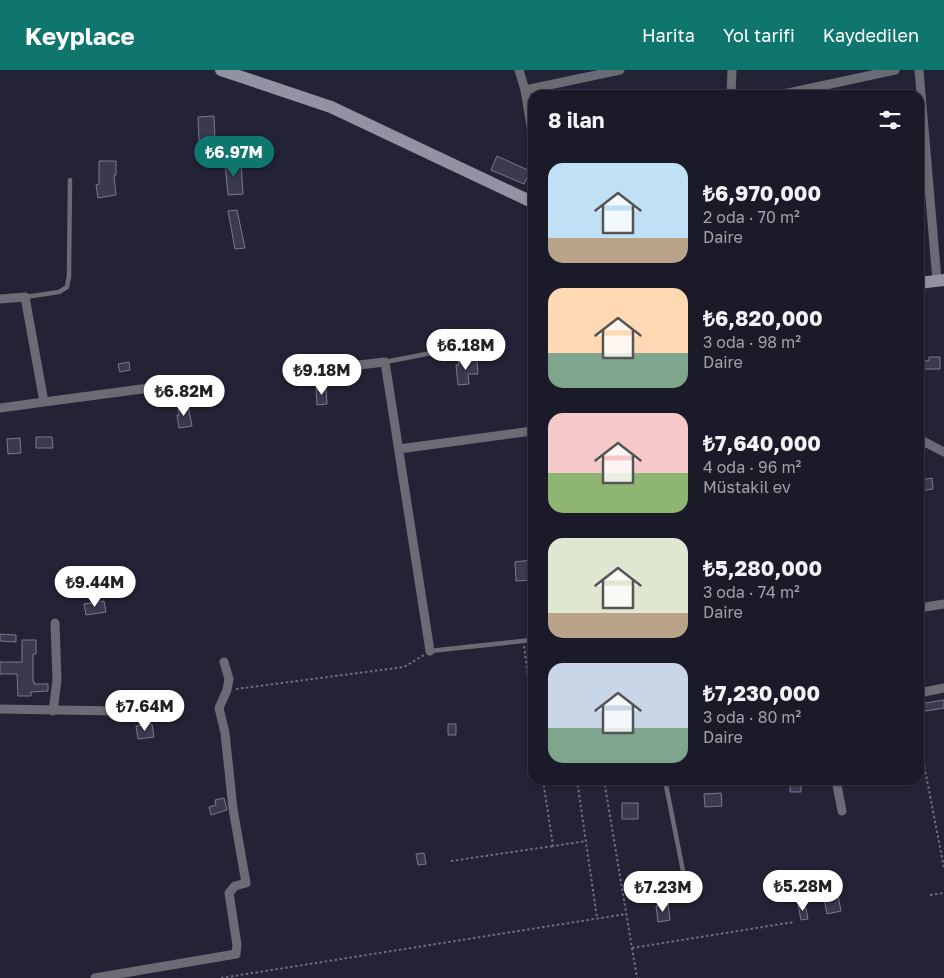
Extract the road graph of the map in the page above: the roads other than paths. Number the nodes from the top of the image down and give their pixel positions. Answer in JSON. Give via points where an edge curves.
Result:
{"nodes":[{"id":1,"x":221,"y":70,"type":"edge"},
{"id":2,"x":519,"y":70,"type":"edge"},
{"id":3,"x":620,"y":70,"type":"edge"},
{"id":4,"x":732,"y":70,"type":"edge"},
{"id":5,"x":896,"y":70,"type":"edge"},
{"id":6,"x":919,"y":70,"type":"edge"},
{"id":7,"x":525,"y":90,"type":"junction"},
{"id":8,"x":731,"y":90,"type":"edge"},
{"id":9,"x":802,"y":90,"type":"edge"},
{"id":10,"x":921,"y":90,"type":"edge"},
{"id":11,"x":528,"y":108,"type":"edge"},
{"id":12,"x":924,"y":118,"type":"edge"},
{"id":13,"x":70,"y":180,"type":"dead end"},
{"id":14,"x":528,"y":200,"type":"edge"},
{"id":15,"x":941,"y":280,"type":"edge"},
{"id":16,"x":924,"y":282,"type":"edge"},
{"id":17,"x":25,"y":297,"type":"junction"},
{"id":18,"x":0,"y":299,"type":"edge"},
{"id":19,"x":446,"y":350,"type":"dead end"},
{"id":20,"x":385,"y":362,"type":"junction"},
{"id":21,"x":296,"y":372,"type":"dead end"},
{"id":22,"x":210,"y":380,"type":"dead end"},
{"id":23,"x":44,"y":402,"type":"junction"},
{"id":24,"x":0,"y":408,"type":"edge"},
{"id":25,"x":528,"y":432,"type":"edge"},
{"id":26,"x":924,"y":442,"type":"edge"},
{"id":27,"x":399,"y":449,"type":"junction"},
{"id":28,"x":944,"y":452,"type":"edge"},
{"id":29,"x":944,"y":604,"type":"edge"},
{"id":30,"x":924,"y":607,"type":"edge"},
{"id":31,"x":55,"y":623,"type":"dead end"},
{"id":32,"x":528,"y":640,"type":"edge"},
{"id":33,"x":430,"y":651,"type":"joint"},
{"id":34,"x":224,"y":662,"type":"dead end"},
{"id":35,"x":944,"y":688,"type":"edge"},
{"id":36,"x":924,"y":692,"type":"edge"},
{"id":37,"x":0,"y":709,"type":"edge"},
{"id":38,"x":53,"y":711,"type":"junction"},
{"id":39,"x":118,"y":712,"type":"dead end"},
{"id":40,"x":666,"y":785,"type":"edge"},
{"id":41,"x":837,"y":785,"type":"edge"},
{"id":42,"x":842,"y":811,"type":"dead end"},
{"id":43,"x":687,"y":891,"type":"dead end"},
{"id":44,"x":95,"y":978,"type":"edge"}],
"edges":[{"from":1,"to":14,"type":"main road","via":[[331,107]]},
{"from":2,"to":7,"type":"street"},
{"from":3,"to":7,"type":"street"},
{"from":4,"to":8,"type":"street"},
{"from":5,"to":9,"type":"street"},
{"from":6,"to":10,"type":"street"},
{"from":7,"to":11,"type":"street"},
{"from":12,"to":15,"type":"street"},
{"from":13,"to":17,"type":"lane","via":[[69,276],[66,287],[59,292]]},
{"from":15,"to":16,"type":"main road"},
{"from":17,"to":18,"type":"street"},
{"from":17,"to":23,"type":"street"},
{"from":19,"to":20,"type":"lane"},
{"from":20,"to":21,"type":"street"},
{"from":20,"to":27,"type":"street"},
{"from":22,"to":23,"type":"street"},
{"from":23,"to":24,"type":"street"},
{"from":25,"to":27,"type":"street"},
{"from":26,"to":28,"type":"street"},
{"from":27,"to":33,"type":"street"},
{"from":29,"to":30,"type":"street"},
{"from":31,"to":38,"type":"street","via":[[58,680]]},
{"from":32,"to":33,"type":"lane"},
{"from":34,"to":44,"type":"street","via":[[227,690],[219,708],[246,883],[235,886],[229,894],[236,954]]},
{"from":35,"to":36,"type":"street"},
{"from":37,"to":38,"type":"street"},
{"from":38,"to":39,"type":"street"},
{"from":40,"to":43,"type":"lane"},
{"from":41,"to":42,"type":"street"}]}
